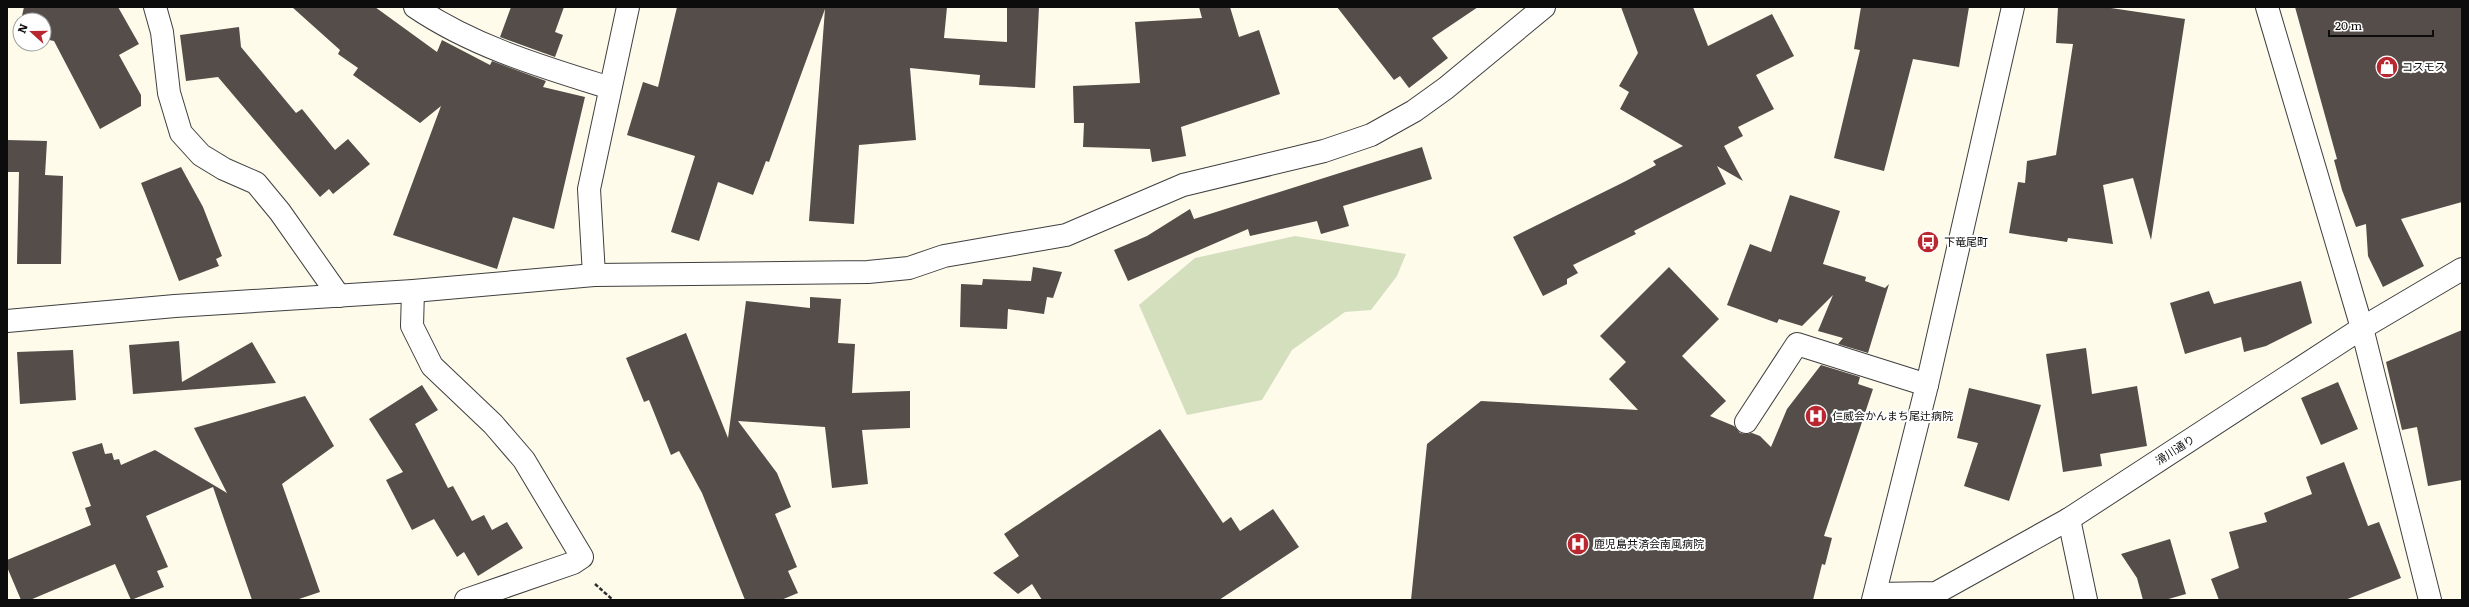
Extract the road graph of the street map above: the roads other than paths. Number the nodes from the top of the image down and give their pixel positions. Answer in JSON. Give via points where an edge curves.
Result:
{"nodes":[{"id":1,"x":155,"y":7,"type":"edge"},
{"id":2,"x":415,"y":7,"type":"edge"},
{"id":3,"x":628,"y":7,"type":"edge"},
{"id":4,"x":1544,"y":7,"type":"edge"},
{"id":5,"x":2013,"y":7,"type":"edge"},
{"id":6,"x":2267,"y":7,"type":"edge"},
{"id":7,"x":610,"y":88,"type":"junction"},
{"id":8,"x":2462,"y":269,"type":"edge"},
{"id":9,"x":594,"y":275,"type":"junction"},
{"id":10,"x":413,"y":291,"type":"junction"},
{"id":11,"x":339,"y":296,"type":"junction"},
{"id":12,"x":7,"y":321,"type":"edge"},
{"id":13,"x":2362,"y":328,"type":"junction"},
{"id":14,"x":1927,"y":385,"type":"junction"},
{"id":15,"x":1746,"y":422,"type":"dead end"},
{"id":16,"x":2069,"y":519,"type":"junction"},
{"id":17,"x":1875,"y":597,"type":"edge"},
{"id":18,"x":466,"y":600,"type":"edge"},
{"id":19,"x":2086,"y":600,"type":"edge"},
{"id":20,"x":2430,"y":600,"type":"edge"}],
"edges":[{"from":1,"to":11,"type":"street","via":[[162,32],[169,93],[181,133],[201,155],[224,169],[256,182]]},
{"from":2,"to":7,"type":"street","via":[[445,27],[498,51]]},
{"from":3,"to":7,"type":"street"},
{"from":4,"to":9,"type":"street","via":[[1446,88],[1414,111],[1371,135],[1324,151],[1183,185],[1066,236],[944,256],[908,268],[868,272]]},
{"from":5,"to":14,"type":"street"},
{"from":6,"to":13,"type":"street"},
{"from":7,"to":9,"type":"street","via":[[589,189]]},
{"from":8,"to":13,"type":"street","name":"滑川通り"},
{"from":9,"to":10,"type":"street"},
{"from":10,"to":11,"type":"street"},
{"from":10,"to":18,"type":"street","via":[[412,326],[432,366],[493,424],[524,460],[582,557],[573,563]]},
{"from":11,"to":12,"type":"street","via":[[176,306]]},
{"from":13,"to":16,"type":"street","name":"滑川通り"},
{"from":13,"to":20,"type":"street"},
{"from":14,"to":15,"type":"street","via":[[1797,344]]},
{"from":14,"to":17,"type":"street"},
{"from":16,"to":17,"type":"street","name":"滑川通り","via":[[1936,593]]},
{"from":16,"to":19,"type":"street"}]}
